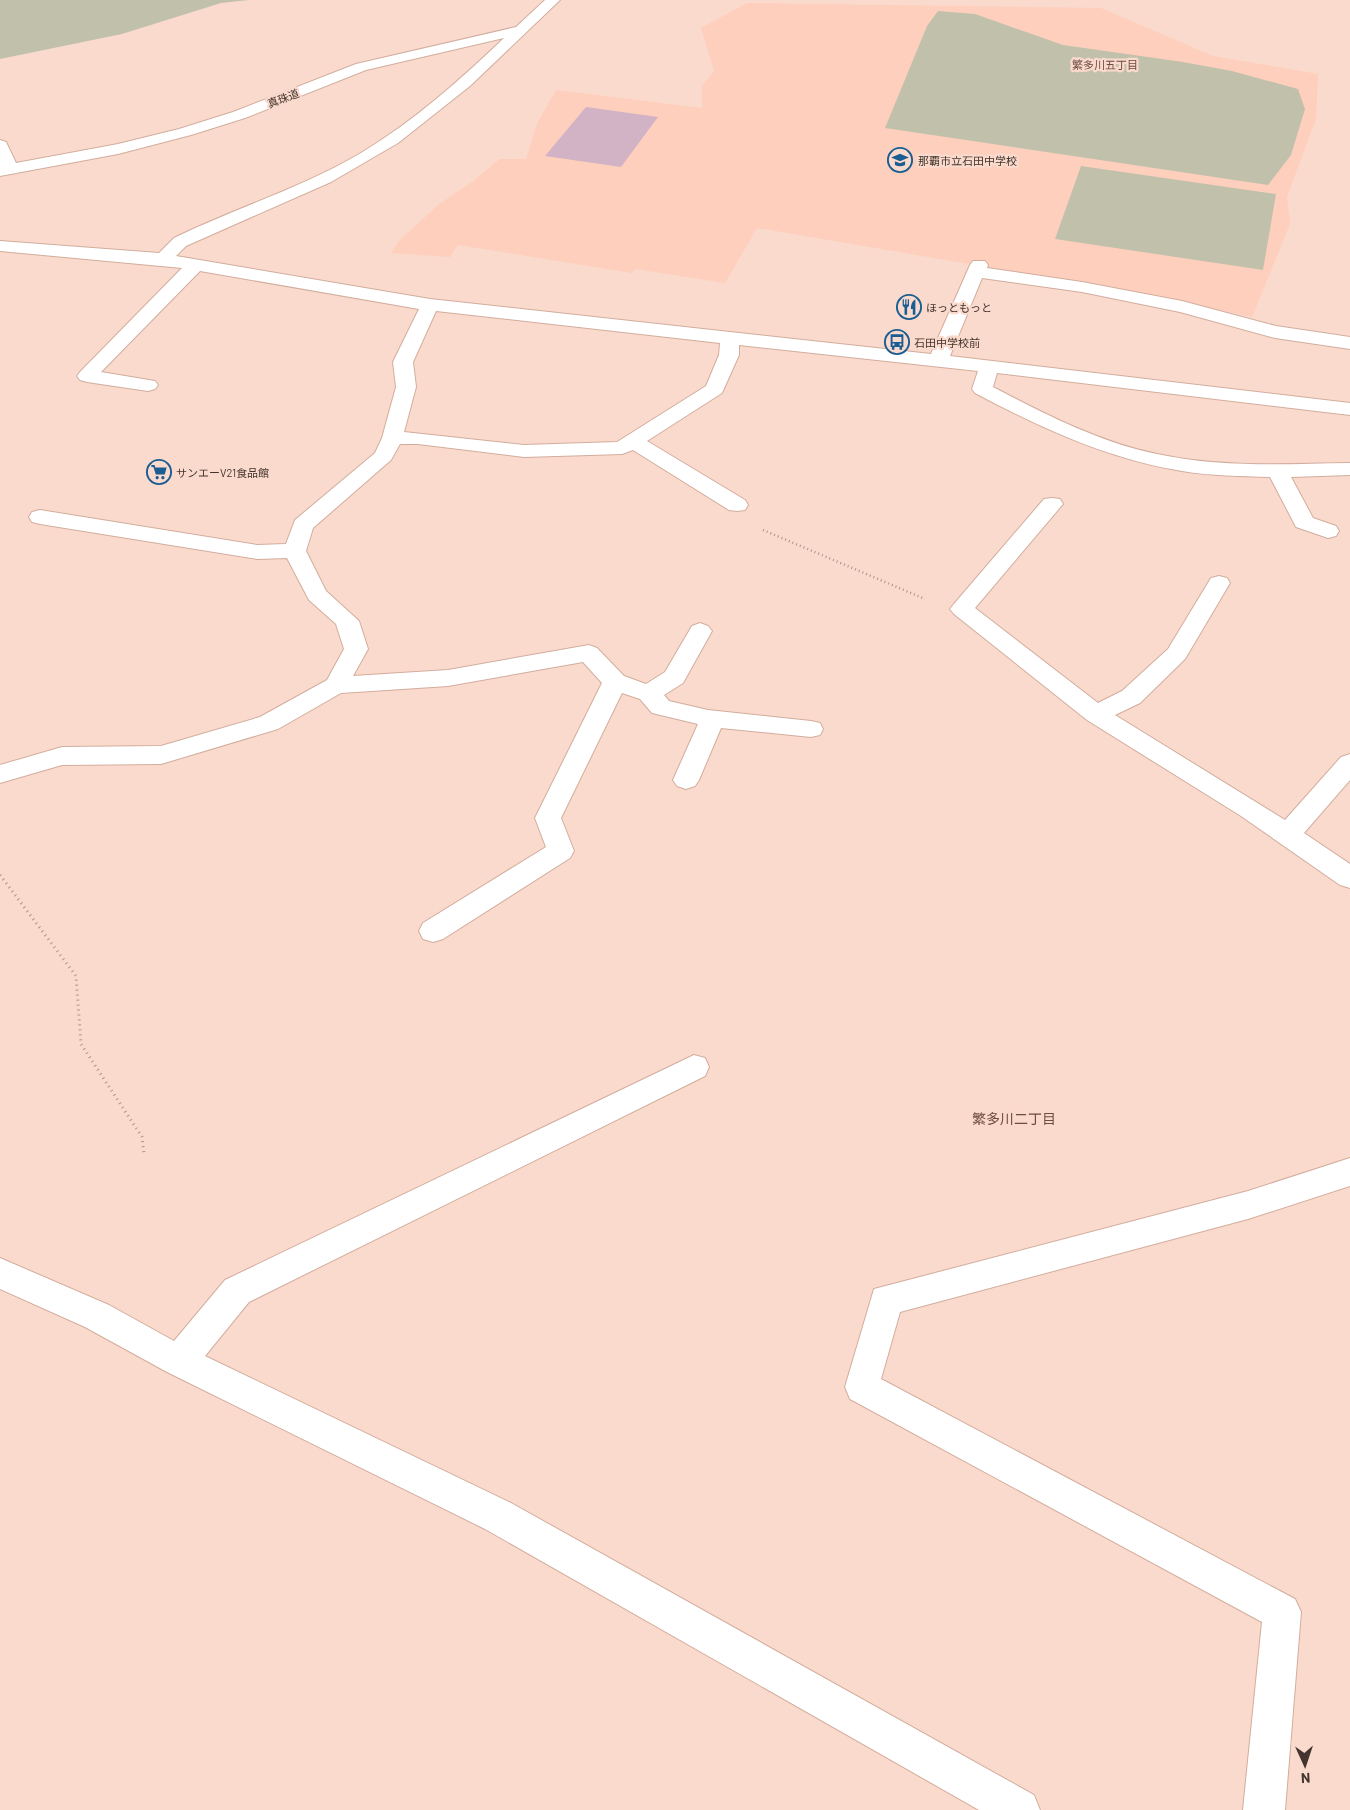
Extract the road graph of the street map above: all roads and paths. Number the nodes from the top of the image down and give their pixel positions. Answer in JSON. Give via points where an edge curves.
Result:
{"nodes":[{"id":1,"x":553,"y":0,"type":"edge"},
{"id":2,"x":520,"y":31,"type":"junction"},
{"id":3,"x":0,"y":145,"type":"edge"},
{"id":4,"x":5,"y":170,"type":"edge"},
{"id":5,"x":0,"y":246,"type":"edge"},
{"id":6,"x":163,"y":259,"type":"junction"},
{"id":7,"x":196,"y":265,"type":"junction"},
{"id":8,"x":430,"y":305,"type":"junction"},
{"id":9,"x":730,"y":338,"type":"junction"},
{"id":10,"x":1350,"y":343,"type":"edge"},
{"id":11,"x":938,"y":360,"type":"junction"},
{"id":12,"x":988,"y":366,"type":"junction"},
{"id":13,"x":148,"y":385,"type":"dead end"},
{"id":14,"x":1350,"y":409,"type":"edge"},
{"id":15,"x":392,"y":438,"type":"junction"},
{"id":16,"x":633,"y":441,"type":"junction"},
{"id":17,"x":1350,"y":469,"type":"edge"},
{"id":18,"x":1277,"y":471,"type":"junction"},
{"id":19,"x":1052,"y":504,"type":"dead end"},
{"id":20,"x":737,"y":505,"type":"joint"},
{"id":21,"x":40,"y":516,"type":"dead end"},
{"id":22,"x":1328,"y":531,"type":"dead end"},
{"id":23,"x":295,"y":551,"type":"junction"},
{"id":24,"x":1219,"y":583,"type":"dead end"},
{"id":25,"x":962,"y":609,"type":"junction"},
{"id":26,"x":700,"y":631,"type":"dead end"},
{"id":27,"x":615,"y":682,"type":"junction"},
{"id":28,"x":336,"y":685,"type":"junction"},
{"id":29,"x":649,"y":693,"type":"junction"},
{"id":30,"x":1096,"y":714,"type":"junction"},
{"id":31,"x":713,"y":718,"type":"junction"},
{"id":32,"x":811,"y":730,"type":"dead end"},
{"id":33,"x":1350,"y":763,"type":"edge"},
{"id":34,"x":0,"y":774,"type":"edge"},
{"id":35,"x":686,"y":780,"type":"dead end"},
{"id":36,"x":1288,"y":835,"type":"junction"},
{"id":37,"x":0,"y":875,"type":"edge"},
{"id":38,"x":1350,"y":878,"type":"edge"},
{"id":39,"x":432,"y":931,"type":"dead end"},
{"id":40,"x":694,"y":1067,"type":"dead end"},
{"id":41,"x":144,"y":1154,"type":"dead end"},
{"id":42,"x":1350,"y":1172,"type":"edge"},
{"id":43,"x":0,"y":1273,"type":"edge"},
{"id":44,"x":179,"y":1361,"type":"junction"},
{"id":45,"x":1019,"y":1810,"type":"edge"},
{"id":46,"x":1264,"y":1810,"type":"edge"}],
"edges":[{"from":1,"to":2,"type":"street"},
{"from":2,"to":4,"type":"street","name":"真珠道","via":[[360,67],[239,115],[185,132],[118,149]]},
{"from":2,"to":6,"type":"street","via":[[423,117],[367,156],[180,242]]},
{"from":3,"to":4,"type":"street"},
{"from":5,"to":6,"type":"street"},
{"from":6,"to":7,"type":"street"},
{"from":7,"to":8,"type":"street"},
{"from":7,"to":13,"type":"street","via":[[87,376]]},
{"from":8,"to":9,"type":"street"},
{"from":8,"to":15,"type":"street","via":[[403,362],[406,387]]},
{"from":9,"to":11,"type":"street"},
{"from":9,"to":16,"type":"street","via":[[729,355],[715,389]]},
{"from":10,"to":11,"type":"street","via":[[1275,332],[1182,307],[977,268]]},
{"from":11,"to":12,"type":"street"},
{"from":12,"to":14,"type":"street"},
{"from":12,"to":18,"type":"street","via":[[982,389],[1072,434],[1137,456],[1182,465]]},
{"from":15,"to":16,"type":"street","via":[[418,438],[524,451],[622,448]]},
{"from":15,"to":23,"type":"street","via":[[384,456],[303,525]]},
{"from":16,"to":20,"type":"street"},
{"from":17,"to":18,"type":"street"},
{"from":18,"to":22,"type":"street","via":[[1304,522]]},
{"from":19,"to":25,"type":"street"},
{"from":20,"to":25,"type":"path","via":[[742,521],[917,596]]},
{"from":21,"to":23,"type":"street","via":[[257,552]]},
{"from":23,"to":28,"type":"street","via":[[317,596],[347,621],[356,649]]},
{"from":24,"to":30,"type":"street","via":[[1177,654],[1131,697]]},
{"from":25,"to":30,"type":"street"},
{"from":26,"to":29,"type":"street","via":[[674,677]]},
{"from":27,"to":28,"type":"street","via":[[589,653],[448,678]]},
{"from":27,"to":29,"type":"street"},
{"from":27,"to":39,"type":"street","via":[[548,818],[561,851]]},
{"from":28,"to":34,"type":"street","via":[[269,723],[161,755],[62,756]]},
{"from":29,"to":31,"type":"street","via":[[662,707]]},
{"from":30,"to":36,"type":"street"},
{"from":31,"to":32,"type":"street"},
{"from":31,"to":35,"type":"street"},
{"from":33,"to":36,"type":"street"},
{"from":36,"to":38,"type":"street"},
{"from":37,"to":41,"type":"path","via":[[76,976],[82,1044],[142,1137]]},
{"from":40,"to":44,"type":"street","via":[[236,1291]]},
{"from":42,"to":46,"type":"street","via":[[1248,1205],[886,1300],[862,1387],[1282,1612]]},
{"from":43,"to":44,"type":"street","via":[[97,1316]]},
{"from":44,"to":45,"type":"street","via":[[498,1516]]}]}
